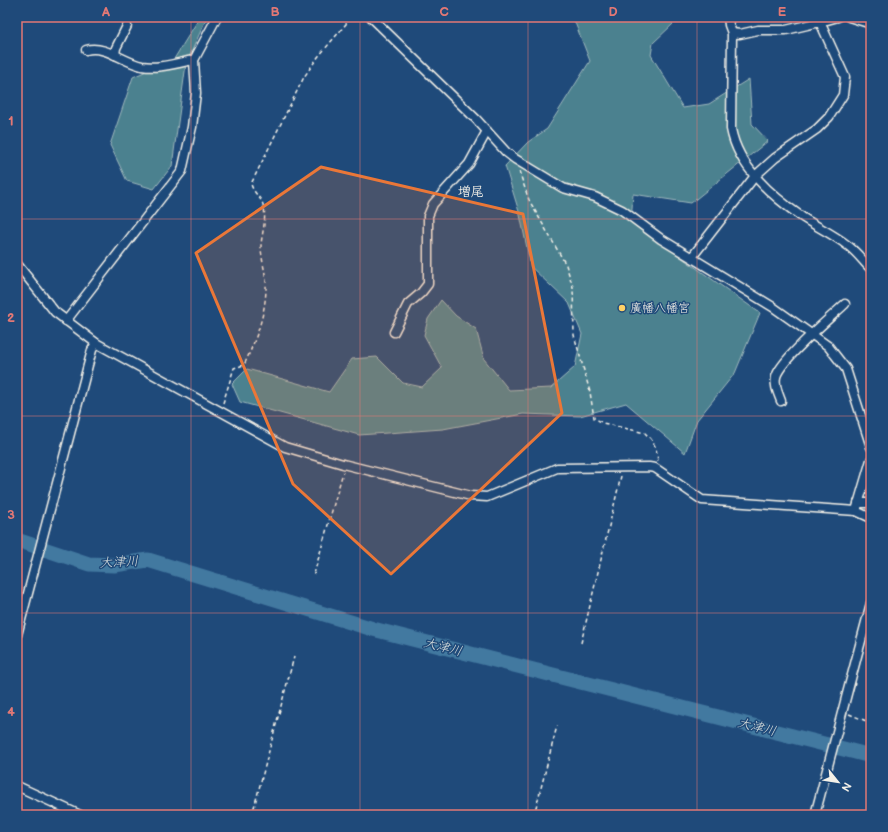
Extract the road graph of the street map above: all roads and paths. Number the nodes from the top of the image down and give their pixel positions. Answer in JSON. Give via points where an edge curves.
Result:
{"nodes":[{"id":1,"x":216,"y":17,"type":"edge"},
{"id":2,"x":352,"y":17,"type":"edge"},
{"id":3,"x":371,"y":17,"type":"edge"},
{"id":4,"x":728,"y":17,"type":"edge"},
{"id":5,"x":838,"y":17,"type":"edge"},
{"id":6,"x":849,"y":17,"type":"edge"},
{"id":7,"x":820,"y":22,"type":"junction"},
{"id":8,"x":868,"y":23,"type":"dead end"},
{"id":9,"x":127,"y":26,"type":"dead end"},
{"id":10,"x":732,"y":33,"type":"junction"},
{"id":11,"x":86,"y":50,"type":"dead end"},
{"id":12,"x":115,"y":54,"type":"junction"},
{"id":13,"x":194,"y":60,"type":"junction"},
{"id":14,"x":487,"y":131,"type":"junction"},
{"id":15,"x":515,"y":159,"type":"junction"},
{"id":16,"x":755,"y":176,"type":"junction"},
{"id":17,"x":692,"y":257,"type":"junction"},
{"id":18,"x":17,"y":264,"type":"edge"},
{"id":19,"x":871,"y":269,"type":"edge"},
{"id":20,"x":845,"y":304,"type":"dead end"},
{"id":21,"x":66,"y":321,"type":"junction"},
{"id":22,"x":394,"y":332,"type":"dead end"},
{"id":23,"x":812,"y":334,"type":"junction"},
{"id":24,"x":96,"y":343,"type":"junction"},
{"id":25,"x":781,"y":401,"type":"dead end"},
{"id":26,"x":220,"y":411,"type":"junction"},
{"id":27,"x":871,"y":447,"type":"edge"},
{"id":28,"x":871,"y":460,"type":"edge"},
{"id":29,"x":343,"y":464,"type":"junction"},
{"id":30,"x":623,"y":466,"type":"junction"},
{"id":31,"x":655,"y":468,"type":"junction"},
{"id":32,"x":871,"y":503,"type":"edge"},
{"id":33,"x":857,"y":507,"type":"junction"},
{"id":34,"x":871,"y":518,"type":"edge"},
{"id":35,"x":314,"y":574,"type":"dead end"},
{"id":36,"x":871,"y":603,"type":"edge"},
{"id":37,"x":17,"y":634,"type":"edge"},
{"id":38,"x":581,"y":643,"type":"dead end"},
{"id":39,"x":294,"y":657,"type":"dead end"},
{"id":40,"x":842,"y":711,"type":"junction"},
{"id":41,"x":871,"y":723,"type":"edge"},
{"id":42,"x":557,"y":726,"type":"dead end"},
{"id":43,"x":17,"y":786,"type":"edge"},
{"id":44,"x":80,"y":815,"type":"edge"},
{"id":45,"x":252,"y":815,"type":"edge"},
{"id":46,"x":534,"y":815,"type":"edge"},
{"id":47,"x":815,"y":815,"type":"edge"}],
"edges":[{"from":1,"to":13,"type":"street"},
{"from":2,"to":26,"type":"path","via":[[304,77],[251,184],[262,202],[264,212],[261,246],[266,282],[264,307],[250,352],[244,365],[234,368]]},
{"from":3,"to":14,"type":"street"},
{"from":4,"to":10,"type":"street"},
{"from":5,"to":7,"type":"street"},
{"from":6,"to":8,"type":"street"},
{"from":7,"to":10,"type":"street","via":[[786,30]]},
{"from":7,"to":16,"type":"street","via":[[846,77],[843,95],[830,117],[817,129],[774,158]]},
{"from":9,"to":12,"type":"street"},
{"from":10,"to":16,"type":"street","via":[[731,128],[734,141]]},
{"from":11,"to":12,"type":"street","via":[[94,48]]},
{"from":12,"to":13,"type":"street","via":[[132,62],[157,68]]},
{"from":13,"to":21,"type":"street","via":[[196,92],[192,127],[182,170]]},
{"from":14,"to":15,"type":"street"},
{"from":14,"to":22,"type":"street","via":[[469,164],[433,204],[428,216],[428,284],[408,304]]},
{"from":15,"to":17,"type":"street","via":[[563,188],[609,203]]},
{"from":15,"to":31,"type":"path","via":[[522,186],[566,265],[573,286],[574,335],[590,392],[594,418],[603,423],[645,433],[651,439],[658,456]]},
{"from":16,"to":17,"type":"street"},
{"from":16,"to":19,"type":"street","via":[[803,218],[848,245]]},
{"from":17,"to":23,"type":"street"},
{"from":18,"to":21,"type":"street","via":[[55,312]]},
{"from":20,"to":23,"type":"street"},
{"from":21,"to":24,"type":"street"},
{"from":23,"to":25,"type":"street","via":[[776,376],[775,387]]},
{"from":23,"to":27,"type":"street","via":[[828,346],[846,369]]},
{"from":24,"to":26,"type":"street"},
{"from":24,"to":37,"type":"street","via":[[92,350]]},
{"from":26,"to":29,"type":"street","via":[[285,447]]},
{"from":28,"to":33,"type":"street"},
{"from":29,"to":30,"type":"street","via":[[471,496],[487,497],[557,468]]},
{"from":29,"to":35,"type":"path"},
{"from":30,"to":31,"type":"street"},
{"from":30,"to":38,"type":"path"},
{"from":31,"to":33,"type":"street","via":[[702,500]]},
{"from":32,"to":33,"type":"street"},
{"from":33,"to":34,"type":"street"},
{"from":36,"to":40,"type":"street"},
{"from":39,"to":45,"type":"path"},
{"from":40,"to":41,"type":"path"},
{"from":40,"to":47,"type":"street"},
{"from":42,"to":46,"type":"path"},
{"from":43,"to":44,"type":"street"}]}
